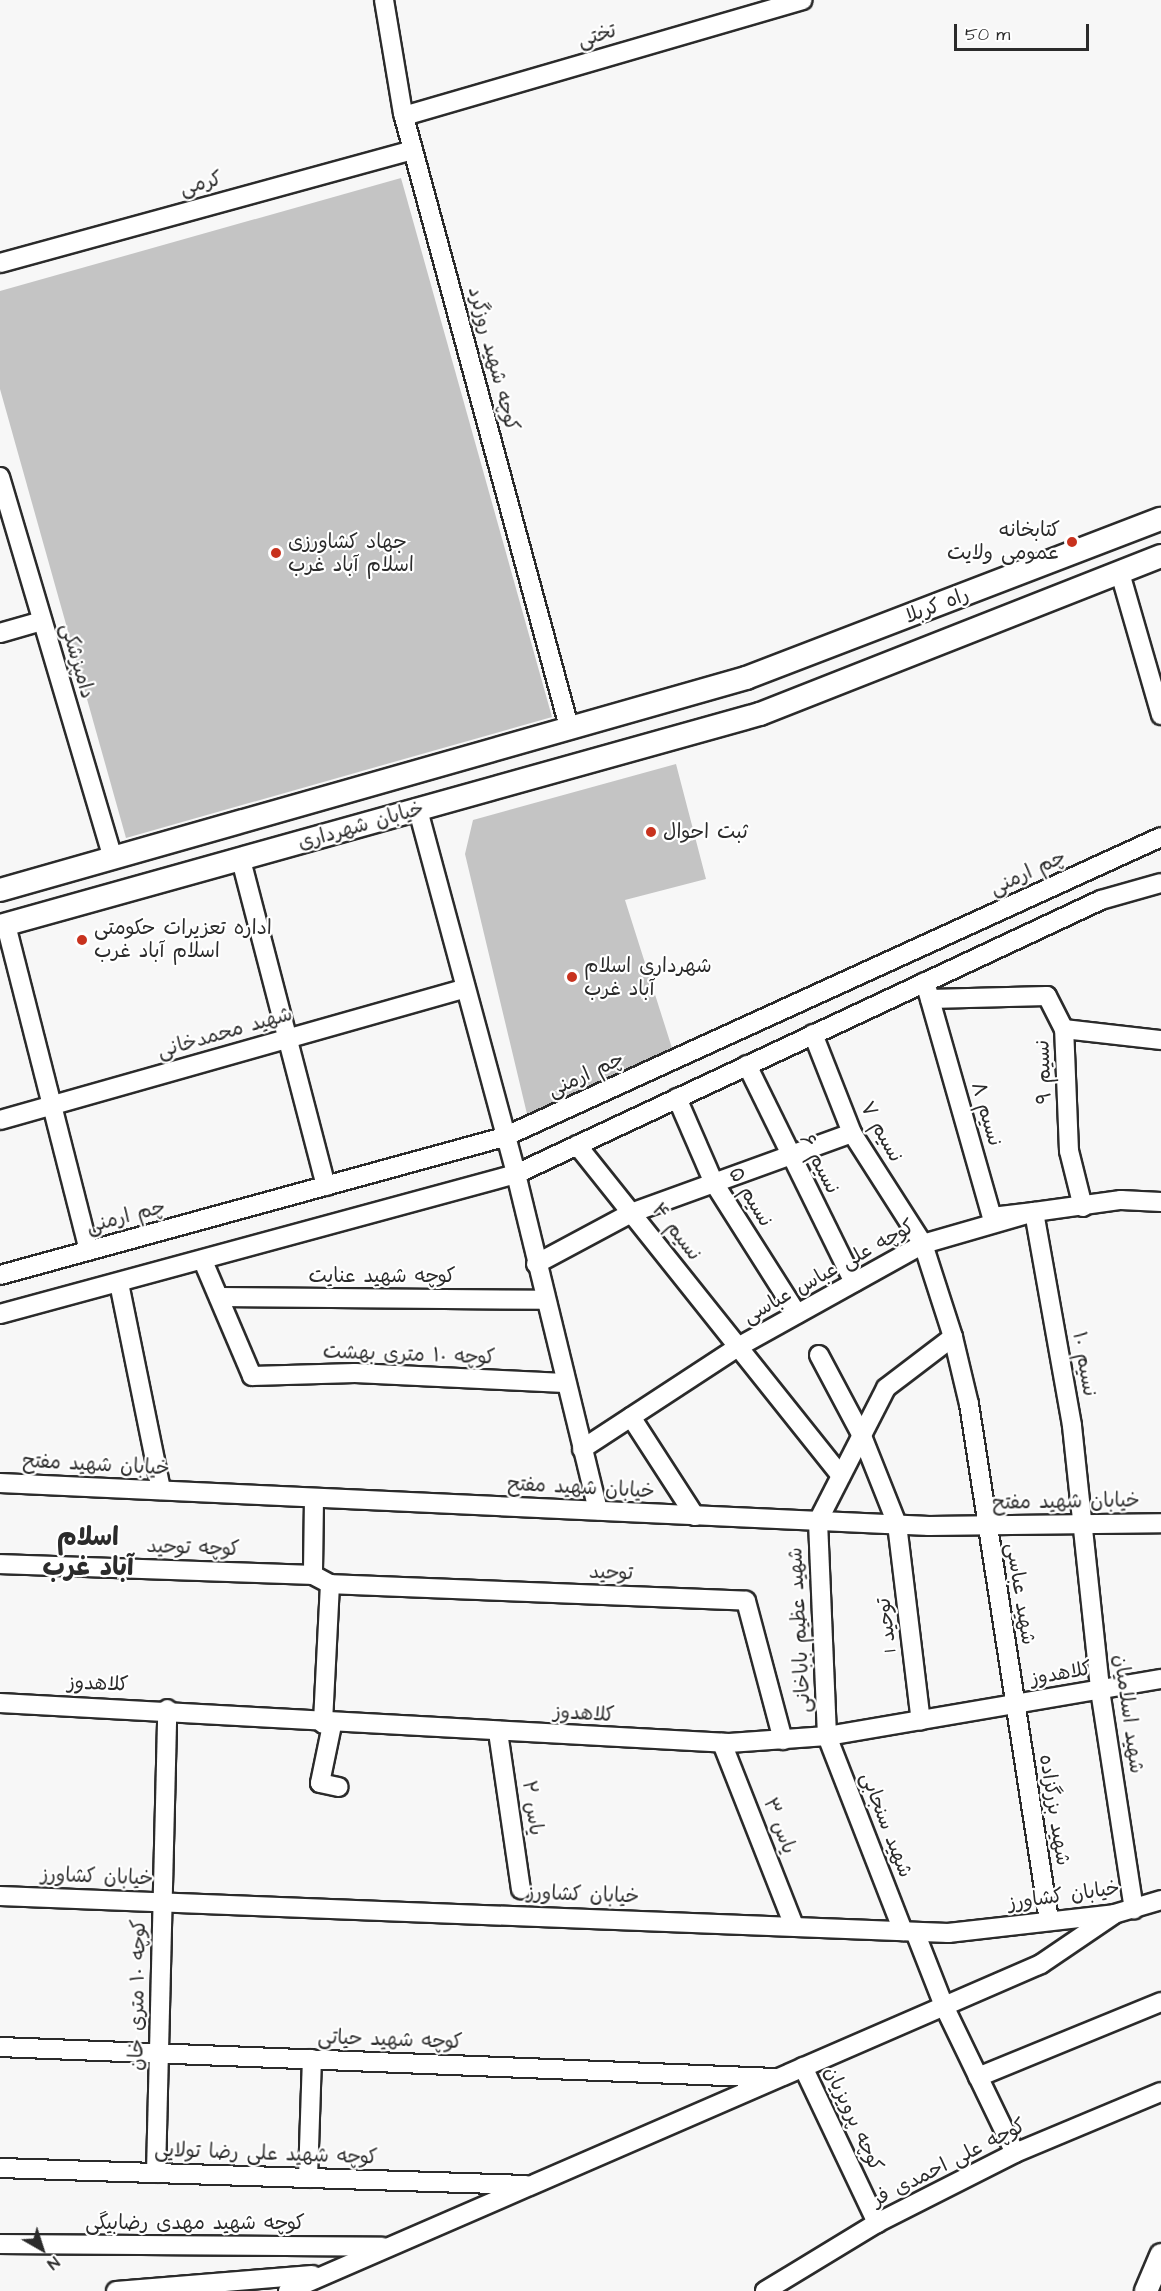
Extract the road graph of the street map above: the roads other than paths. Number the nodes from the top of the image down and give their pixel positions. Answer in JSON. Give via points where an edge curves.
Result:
{"nodes":[{"id":1,"x":384,"y":0,"type":"edge"},
{"id":2,"x":802,"y":0,"type":"edge"},
{"id":3,"x":404,"y":116,"type":"junction"},
{"id":4,"x":413,"y":150,"type":"junction"},
{"id":5,"x":0,"y":263,"type":"edge"},
{"id":6,"x":0,"y":477,"type":"edge"},
{"id":7,"x":1161,"y":519,"type":"edge"},
{"id":8,"x":1161,"y":556,"type":"edge"},
{"id":9,"x":1120,"y":573,"type":"junction"},
{"id":10,"x":42,"y":621,"type":"junction"},
{"id":11,"x":0,"y":633,"type":"edge"},
{"id":12,"x":789,"y":662,"type":"junction"},
{"id":13,"x":711,"y":689,"type":"junction"},
{"id":14,"x":801,"y":698,"type":"junction"},
{"id":15,"x":1161,"y":715,"type":"edge"},
{"id":16,"x":721,"y":725,"type":"junction"},
{"id":17,"x":569,"y":727,"type":"junction"},
{"id":18,"x":418,"y":810,"type":"junction"},
{"id":19,"x":1161,"y":837,"type":"edge"},
{"id":20,"x":113,"y":858,"type":"junction"},
{"id":21,"x":241,"y":860,"type":"junction"},
{"id":22,"x":1161,"y":884,"type":"edge"},
{"id":23,"x":0,"y":890,"type":"edge"},
{"id":24,"x":3,"y":925,"type":"edge"},
{"id":25,"x":463,"y":989,"type":"junction"},
{"id":26,"x":927,"y":991,"type":"junction"},
{"id":27,"x":1064,"y":1029,"type":"junction"},
{"id":28,"x":813,"y":1035,"type":"junction"},
{"id":29,"x":286,"y":1039,"type":"junction"},
{"id":30,"x":1161,"y":1040,"type":"edge"},
{"id":31,"x":747,"y":1065,"type":"junction"},
{"id":32,"x":677,"y":1098,"type":"junction"},
{"id":33,"x":52,"y":1106,"type":"junction"},
{"id":34,"x":0,"y":1120,"type":"edge"},
{"id":35,"x":852,"y":1133,"type":"junction"},
{"id":36,"x":504,"y":1137,"type":"junction"},
{"id":37,"x":577,"y":1145,"type":"junction"},
{"id":38,"x":788,"y":1156,"type":"junction"},
{"id":39,"x":516,"y":1174,"type":"junction"},
{"id":40,"x":714,"y":1183,"type":"junction"},
{"id":41,"x":326,"y":1186,"type":"junction"},
{"id":42,"x":1161,"y":1202,"type":"edge"},
{"id":43,"x":1083,"y":1208,"type":"junction"},
{"id":44,"x":631,"y":1212,"type":"junction"},
{"id":45,"x":1034,"y":1212,"type":"junction"},
{"id":46,"x":923,"y":1244,"type":"junction"},
{"id":47,"x":89,"y":1251,"type":"junction"},
{"id":48,"x":204,"y":1261,"type":"junction"},
{"id":49,"x":536,"y":1264,"type":"junction"},
{"id":50,"x":0,"y":1275,"type":"edge"},
{"id":51,"x":854,"y":1282,"type":"junction"},
{"id":52,"x":119,"y":1283,"type":"junction"},
{"id":53,"x":219,"y":1297,"type":"junction"},
{"id":54,"x":545,"y":1300,"type":"junction"},
{"id":55,"x":0,"y":1314,"type":"edge"},
{"id":56,"x":797,"y":1314,"type":"junction"},
{"id":57,"x":953,"y":1337,"type":"junction"},
{"id":58,"x":738,"y":1347,"type":"junction"},
{"id":59,"x":819,"y":1355,"type":"dead end"},
{"id":60,"x":564,"y":1383,"type":"junction"},
{"id":61,"x":631,"y":1417,"type":"junction"},
{"id":62,"x":862,"y":1436,"type":"junction"},
{"id":63,"x":582,"y":1449,"type":"junction"},
{"id":64,"x":841,"y":1476,"type":"junction"},
{"id":65,"x":0,"y":1483,"type":"edge"},
{"id":66,"x":161,"y":1490,"type":"junction"},
{"id":67,"x":314,"y":1499,"type":"junction"},
{"id":68,"x":598,"y":1510,"type":"junction"},
{"id":69,"x":695,"y":1516,"type":"junction"},
{"id":70,"x":818,"y":1521,"type":"junction"},
{"id":71,"x":1161,"y":1523,"type":"edge"},
{"id":72,"x":897,"y":1524,"type":"junction"},
{"id":73,"x":1082,"y":1524,"type":"junction"},
{"id":74,"x":987,"y":1526,"type":"junction"},
{"id":75,"x":0,"y":1564,"type":"edge"},
{"id":76,"x":313,"y":1575,"type":"junction"},
{"id":77,"x":330,"y":1584,"type":"junction"},
{"id":78,"x":1161,"y":1679,"type":"edge"},
{"id":79,"x":1100,"y":1690,"type":"junction"},
{"id":80,"x":0,"y":1702,"type":"edge"},
{"id":81,"x":1016,"y":1705,"type":"junction"},
{"id":82,"x":167,"y":1709,"type":"junction"},
{"id":83,"x":921,"y":1721,"type":"junction"},
{"id":84,"x":328,"y":1724,"type":"junction"},
{"id":85,"x":498,"y":1732,"type":"junction"},
{"id":86,"x":827,"y":1736,"type":"junction"},
{"id":87,"x":783,"y":1740,"type":"junction"},
{"id":88,"x":722,"y":1743,"type":"junction"},
{"id":89,"x":339,"y":1787,"type":"dead end"},
{"id":90,"x":521,"y":1889,"type":"dead end"},
{"id":91,"x":0,"y":1896,"type":"edge"},
{"id":92,"x":1161,"y":1900,"type":"edge"},
{"id":93,"x":162,"y":1902,"type":"junction"},
{"id":94,"x":1134,"y":1909,"type":"junction"},
{"id":95,"x":1114,"y":1914,"type":"junction"},
{"id":96,"x":1049,"y":1921,"type":"junction"},
{"id":97,"x":794,"y":1926,"type":"junction"},
{"id":98,"x":909,"y":1931,"type":"junction"},
{"id":99,"x":1161,"y":2002,"type":"edge"},
{"id":100,"x":944,"y":2006,"type":"junction"},
{"id":101,"x":0,"y":2047,"type":"edge"},
{"id":102,"x":159,"y":2053,"type":"junction"},
{"id":103,"x":312,"y":2059,"type":"junction"},
{"id":104,"x":803,"y":2067,"type":"junction"},
{"id":105,"x":978,"y":2077,"type":"junction"},
{"id":106,"x":779,"y":2078,"type":"junction"},
{"id":107,"x":1161,"y":2092,"type":"edge"},
{"id":108,"x":1015,"y":2153,"type":"junction"},
{"id":109,"x":0,"y":2168,"type":"edge"},
{"id":110,"x":156,"y":2173,"type":"junction"},
{"id":111,"x":308,"y":2178,"type":"junction"},
{"id":112,"x":531,"y":2186,"type":"junction"},
{"id":113,"x":877,"y":2223,"type":"junction"},
{"id":114,"x":0,"y":2244,"type":"edge"},
{"id":115,"x":390,"y":2247,"type":"junction"},
{"id":116,"x":1161,"y":2255,"type":"edge"},
{"id":117,"x":328,"y":2274,"type":"junction"},
{"id":118,"x":116,"y":2291,"type":"edge"},
{"id":119,"x":288,"y":2291,"type":"edge"},
{"id":120,"x":765,"y":2291,"type":"edge"},
{"id":121,"x":1146,"y":2291,"type":"edge"}],
"edges":[{"from":1,"to":3,"type":"street","name":"کوچه شهید روزگرد"},
{"from":2,"to":3,"type":"street","name":"تختی"},
{"from":3,"to":4,"type":"street","name":"کوچه شهید روزگرد"},
{"from":4,"to":5,"type":"street","name":"کرمی"},
{"from":4,"to":17,"type":"street","name":"کوچه شهید روزگرد"},
{"from":6,"to":10,"type":"street","name":"دامپزشکی"},
{"from":7,"to":12,"type":"main road","name":"راه کربلا"},
{"from":8,"to":9,"type":"main road","name":"راه کربلا"},
{"from":9,"to":14,"type":"main road","name":"راه کربلا"},
{"from":9,"to":15,"type":"street"},
{"from":10,"to":11,"type":"street"},
{"from":10,"to":20,"type":"street","name":"دامپزشکی"},
{"from":12,"to":13,"type":"main road","name":"راه کربلا"},
{"from":12,"to":14,"type":"main road"},
{"from":13,"to":16,"type":"main road"},
{"from":13,"to":17,"type":"main road","name":"خیابان شهرداری"},
{"from":14,"to":16,"type":"main road","name":"راه کربلا"},
{"from":16,"to":18,"type":"main road","name":"خیابان شهرداری"},
{"from":17,"to":20,"type":"main road","name":"خیابان شهرداری"},
{"from":18,"to":21,"type":"main road","name":"خیابان شهرداری"},
{"from":18,"to":25,"type":"street"},
{"from":19,"to":36,"type":"street","name":"چم ارمنی"},
{"from":20,"to":23,"type":"main road","name":"خیابان شهرداری"},
{"from":21,"to":24,"type":"main road","name":"خیابان شهرداری"},
{"from":21,"to":29,"type":"street"},
{"from":22,"to":26,"type":"street","via":[[1101,900]]},
{"from":24,"to":33,"type":"street"},
{"from":25,"to":29,"type":"street","name":"شهید محمدخانی"},
{"from":25,"to":36,"type":"street"},
{"from":26,"to":27,"type":"street","via":[[1047,996]]},
{"from":26,"to":28,"type":"street"},
{"from":26,"to":45,"type":"street","name":"نسیم ۸","via":[[992,1217]]},
{"from":27,"to":30,"type":"street","name":"نسیم ۹"},
{"from":27,"to":43,"type":"street","name":"نسیم ۹","via":[[1069,1151]]},
{"from":28,"to":31,"type":"street"},
{"from":28,"to":35,"type":"street","name":"نسیم ۷"},
{"from":29,"to":33,"type":"street","name":"شهید محمدخانی"},
{"from":29,"to":41,"type":"street"},
{"from":31,"to":32,"type":"street"},
{"from":31,"to":38,"type":"street","name":"نسیم ۶"},
{"from":32,"to":37,"type":"street"},
{"from":32,"to":40,"type":"street","name":"نسیم ۵"},
{"from":33,"to":34,"type":"street","name":"شهید محمدخانی"},
{"from":33,"to":47,"type":"street"},
{"from":35,"to":38,"type":"street"},
{"from":35,"to":46,"type":"street","name":"نسیم ۷"},
{"from":36,"to":39,"type":"street"},
{"from":36,"to":41,"type":"street","name":"چم ارمنی"},
{"from":37,"to":39,"type":"street"},
{"from":37,"to":44,"type":"street","name":"نسیم ۴"},
{"from":38,"to":40,"type":"street"},
{"from":38,"to":51,"type":"street","name":"نسیم ۶"},
{"from":39,"to":48,"type":"street"},
{"from":39,"to":49,"type":"street"},
{"from":40,"to":44,"type":"street"},
{"from":40,"to":56,"type":"street","name":"نسیم ۵"},
{"from":41,"to":47,"type":"street","name":"چم ارمنی"},
{"from":42,"to":43,"type":"street","name":"کوچه علی عباس عباسی","via":[[1121,1200]]},
{"from":43,"to":45,"type":"street","name":"کوچه علی عباس عباسی"},
{"from":44,"to":49,"type":"street"},
{"from":44,"to":58,"type":"street","name":"نسیم ۴"},
{"from":45,"to":46,"type":"street","name":"کوچه علی عباس عباسی"},
{"from":45,"to":73,"type":"street","name":"نسیم ۱۰","via":[[1072,1426]]},
{"from":46,"to":51,"type":"street","name":"کوچه علی عباس عباسی"},
{"from":46,"to":57,"type":"street","name":"نسیم ۷"},
{"from":47,"to":50,"type":"street","name":"چم ارمنی"},
{"from":48,"to":52,"type":"street"},
{"from":48,"to":53,"type":"street"},
{"from":49,"to":54,"type":"street"},
{"from":51,"to":56,"type":"street","name":"کوچه علی عباس عباسی"},
{"from":52,"to":55,"type":"street"},
{"from":52,"to":66,"type":"street"},
{"from":53,"to":54,"type":"street","name":"کوچه شهید عنایت"},
{"from":53,"to":60,"type":"street","name":"کوچه ۱۰ متری بهشت","via":[[252,1376],[355,1373]]},
{"from":54,"to":60,"type":"street"},
{"from":56,"to":58,"type":"street","name":"کوچه علی عباس عباسی"},
{"from":57,"to":62,"type":"street","via":[[886,1388]]},
{"from":57,"to":74,"type":"street","name":"شهید عباسی"},
{"from":58,"to":61,"type":"street","name":"کوچه علی عباس عباسی"},
{"from":58,"to":64,"type":"street","name":"نسیم ۴"},
{"from":59,"to":62,"type":"street","name":"توحید 1"},
{"from":60,"to":63,"type":"street"},
{"from":61,"to":63,"type":"street","name":"کوچه علی عباس عباسی"},
{"from":61,"to":69,"type":"street"},
{"from":62,"to":64,"type":"street"},
{"from":62,"to":72,"type":"street","name":"توحید 1"},
{"from":63,"to":68,"type":"street"},
{"from":64,"to":70,"type":"street"},
{"from":65,"to":66,"type":"street","name":"خیابان شهید مفتح"},
{"from":66,"to":67,"type":"street","name":"خیابان شهید مفتح"},
{"from":67,"to":68,"type":"street","name":"خیابان شهید مفتح"},
{"from":67,"to":76,"type":"street"},
{"from":68,"to":69,"type":"street","name":"خیابان شهید مفتح"},
{"from":69,"to":70,"type":"street","name":"خیابان شهید مفتح"},
{"from":70,"to":72,"type":"street","name":"خیابان شهید مفتح"},
{"from":70,"to":86,"type":"street","name":"شهید عظیم باباخانی"},
{"from":71,"to":73,"type":"street","name":"خیابان شهید مفتح"},
{"from":72,"to":74,"type":"street","name":"خیابان شهید مفتح"},
{"from":72,"to":83,"type":"street","name":"توحید 1"},
{"from":73,"to":74,"type":"street","name":"خیابان شهید مفتح"},
{"from":73,"to":79,"type":"street","name":"شهید اسلامیان"},
{"from":74,"to":81,"type":"street","name":"شهید عباسی"},
{"from":75,"to":76,"type":"street","name":"کوچه توحید"},
{"from":76,"to":77,"type":"street"},
{"from":77,"to":84,"type":"street"},
{"from":77,"to":87,"type":"street","name":"توحید","via":[[746,1601]]},
{"from":78,"to":79,"type":"street","name":"کلاهدوز"},
{"from":79,"to":81,"type":"street","name":"کلاهدوز"},
{"from":79,"to":94,"type":"street","name":"شهید اسلامیان"},
{"from":80,"to":82,"type":"street","name":"کلاهدوز"},
{"from":81,"to":83,"type":"street","name":"کلاهدوز"},
{"from":81,"to":96,"type":"street","name":"شهید بزرگزاده"},
{"from":82,"to":84,"type":"street","name":"کلاهدوز"},
{"from":82,"to":93,"type":"street","name":"کوچه ۱۰ متری خان"},
{"from":83,"to":86,"type":"street","name":"کلاهدوز"},
{"from":84,"to":85,"type":"street","name":"کلاهدوز"},
{"from":84,"to":89,"type":"street","via":[[320,1783]]},
{"from":85,"to":88,"type":"street","name":"کلاهدوز"},
{"from":85,"to":90,"type":"street","name":"یاس ۲"},
{"from":86,"to":87,"type":"street","name":"کلاهدوز"},
{"from":86,"to":98,"type":"street","name":"شهید سنجابی"},
{"from":87,"to":88,"type":"street","name":"کلاهدوز"},
{"from":88,"to":97,"type":"street","name":"یاس ۳"},
{"from":91,"to":93,"type":"street","name":"خیابان کشاورز"},
{"from":92,"to":94,"type":"street","name":"خیابان کشاورز"},
{"from":93,"to":97,"type":"street","name":"خیابان کشاورز"},
{"from":93,"to":102,"type":"street","name":"کوچه ۱۰ متری خان"},
{"from":94,"to":95,"type":"street","name":"خیابان کشاورز"},
{"from":95,"to":96,"type":"street","name":"خیابان کشاورز"},
{"from":95,"to":100,"type":"street","via":[[1041,1964]]},
{"from":96,"to":98,"type":"street","name":"خیابان کشاورز","via":[[948,1933]]},
{"from":97,"to":98,"type":"street","name":"خیابان کشاورز"},
{"from":98,"to":100,"type":"street","name":"شهید سنجابی"},
{"from":99,"to":105,"type":"street"},
{"from":100,"to":104,"type":"street"},
{"from":100,"to":105,"type":"street","name":"شهید سنجابی"},
{"from":101,"to":102,"type":"street","name":"کوچه شهید حیاتی"},
{"from":102,"to":103,"type":"street","name":"کوچه شهید حیاتی"},
{"from":102,"to":110,"type":"street","name":"کوچه ۱۰ متری خان"},
{"from":103,"to":106,"type":"street","name":"کوچه شهید حیاتی"},
{"from":103,"to":111,"type":"street"},
{"from":104,"to":106,"type":"street"},
{"from":104,"to":113,"type":"street","name":"کوچه پرویزیان"},
{"from":105,"to":108,"type":"street","name":"شهید سنجابی"},
{"from":106,"to":112,"type":"street"},
{"from":107,"to":108,"type":"street","name":"کوچه علی احمدی فر"},
{"from":108,"to":113,"type":"street","name":"کوچه علی احمدی فر"},
{"from":109,"to":110,"type":"street","name":"کوچه شهید علی رضا تولایی"},
{"from":110,"to":111,"type":"street","name":"کوچه شهید علی رضا تولایی"},
{"from":111,"to":112,"type":"street","name":"کوچه شهید علی رضا تولایی"},
{"from":112,"to":115,"type":"street"},
{"from":113,"to":120,"type":"street","name":"کوچه علی احمدی فر"},
{"from":114,"to":115,"type":"street","name":"کوچه شهید مهدی رضابیگی"},
{"from":115,"to":117,"type":"street"},
{"from":116,"to":121,"type":"main road"},
{"from":117,"to":118,"type":"street"},
{"from":117,"to":119,"type":"street"}]}
